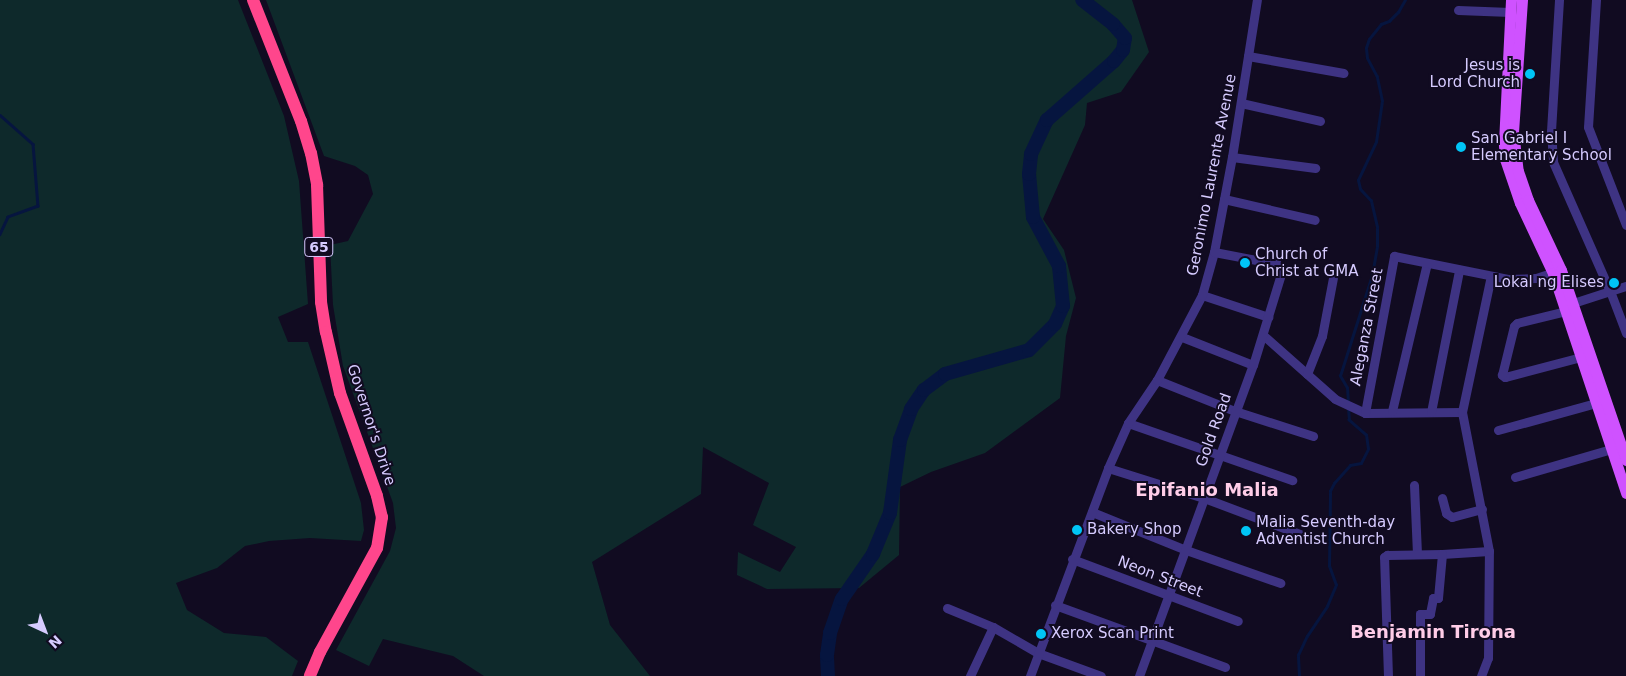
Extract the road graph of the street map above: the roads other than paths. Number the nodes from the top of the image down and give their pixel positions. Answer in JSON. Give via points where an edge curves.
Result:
{"nodes":[{"id":1,"x":253,"y":0,"type":"edge"},
{"id":2,"x":1257,"y":0,"type":"edge"},
{"id":3,"x":1522,"y":0,"type":"edge"},
{"id":4,"x":1559,"y":0,"type":"edge"},
{"id":5,"x":1596,"y":0,"type":"edge"},
{"id":6,"x":1511,"y":6,"type":"edge"},
{"id":7,"x":1458,"y":10,"type":"dead end"},
{"id":8,"x":1248,"y":56,"type":"junction"},
{"id":9,"x":1343,"y":73,"type":"dead end"},
{"id":10,"x":1241,"y":103,"type":"junction"},
{"id":11,"x":1320,"y":121,"type":"dead end"},
{"id":12,"x":1232,"y":156,"type":"junction"},
{"id":13,"x":1315,"y":168,"type":"dead end"},
{"id":14,"x":1224,"y":198,"type":"junction"},
{"id":15,"x":1315,"y":220,"type":"dead end"},
{"id":16,"x":1626,"y":225,"type":"edge"},
{"id":17,"x":1214,"y":252,"type":"junction"},
{"id":18,"x":1427,"y":263,"type":"junction"},
{"id":19,"x":1459,"y":270,"type":"junction"},
{"id":20,"x":1557,"y":272,"type":"junction"},
{"id":21,"x":1491,"y":276,"type":"junction"},
{"id":22,"x":1333,"y":278,"type":"dead end"},
{"id":23,"x":1626,"y":286,"type":"edge"},
{"id":24,"x":1610,"y":291,"type":"junction"},
{"id":25,"x":1202,"y":295,"type":"junction"},
{"id":26,"x":1570,"y":307,"type":"junction"},
{"id":27,"x":1268,"y":316,"type":"junction"},
{"id":28,"x":1576,"y":325,"type":"junction"},
{"id":29,"x":1626,"y":332,"type":"edge"},
{"id":30,"x":1263,"y":336,"type":"junction"},
{"id":31,"x":1182,"y":337,"type":"junction"},
{"id":32,"x":1581,"y":357,"type":"junction"},
{"id":33,"x":1253,"y":365,"type":"junction"},
{"id":34,"x":1307,"y":374,"type":"junction"},
{"id":35,"x":1157,"y":380,"type":"junction"},
{"id":36,"x":1596,"y":403,"type":"junction"},
{"id":37,"x":1235,"y":411,"type":"junction"},
{"id":38,"x":1392,"y":411,"type":"junction"},
{"id":39,"x":1431,"y":412,"type":"junction"},
{"id":40,"x":1462,"y":412,"type":"junction"},
{"id":41,"x":1365,"y":413,"type":"junction"},
{"id":42,"x":1128,"y":423,"type":"junction"},
{"id":43,"x":1498,"y":430,"type":"dead end"},
{"id":44,"x":1313,"y":436,"type":"dead end"},
{"id":45,"x":1616,"y":447,"type":"junction"},
{"id":46,"x":1218,"y":456,"type":"junction"},
{"id":47,"x":1626,"y":460,"type":"edge"},
{"id":48,"x":1108,"y":468,"type":"junction"},
{"id":49,"x":1515,"y":477,"type":"dead end"},
{"id":50,"x":1292,"y":480,"type":"dead end"},
{"id":51,"x":1414,"y":486,"type":"dead end"},
{"id":52,"x":1626,"y":493,"type":"edge"},
{"id":53,"x":1204,"y":498,"type":"junction"},
{"id":54,"x":1442,"y":498,"type":"dead end"},
{"id":55,"x":1482,"y":509,"type":"junction"},
{"id":56,"x":1092,"y":512,"type":"junction"},
{"id":57,"x":1300,"y":534,"type":"dead end"},
{"id":58,"x":1186,"y":550,"type":"junction"},
{"id":59,"x":1489,"y":551,"type":"junction"},
{"id":60,"x":1417,"y":554,"type":"junction"},
{"id":61,"x":1442,"y":554,"type":"junction"},
{"id":62,"x":1072,"y":558,"type":"junction"},
{"id":63,"x":1280,"y":583,"type":"dead end"},
{"id":64,"x":1169,"y":595,"type":"junction"},
{"id":65,"x":1055,"y":605,"type":"junction"},
{"id":66,"x":947,"y":608,"type":"dead end"},
{"id":67,"x":1238,"y":621,"type":"dead end"},
{"id":68,"x":993,"y":627,"type":"junction"},
{"id":69,"x":1152,"y":640,"type":"junction"},
{"id":70,"x":1038,"y":653,"type":"junction"},
{"id":71,"x":1225,"y":667,"type":"dead end"},
{"id":72,"x":310,"y":676,"type":"edge"},
{"id":73,"x":970,"y":676,"type":"edge"},
{"id":74,"x":1030,"y":676,"type":"edge"},
{"id":75,"x":1101,"y":676,"type":"edge"},
{"id":76,"x":1139,"y":676,"type":"edge"},
{"id":77,"x":1388,"y":676,"type":"edge"},
{"id":78,"x":1420,"y":676,"type":"edge"},
{"id":79,"x":1481,"y":676,"type":"edge"}],
"edges":[{"from":1,"to":72,"type":"highway","name":"Governor's Drive","number":"65","via":[[311,153],[317,185],[326,332],[340,393],[382,517],[377,548]]},
{"from":2,"to":8,"type":"street","name":"Geronimo Laurente Avenue"},
{"from":3,"to":20,"type":"main road","via":[[1515,158],[1523,188]]},
{"from":4,"to":24,"type":"street","via":[[1551,131],[1553,162]]},
{"from":5,"to":16,"type":"street","via":[[1588,127]]},
{"from":6,"to":7,"type":"street"},
{"from":6,"to":20,"type":"main road","via":[[1505,159],[1520,203]]},
{"from":8,"to":9,"type":"street"},
{"from":8,"to":10,"type":"street","name":"Geronimo Laurente Avenue"},
{"from":10,"to":11,"type":"street"},
{"from":10,"to":12,"type":"street","name":"Geronimo Laurente Avenue"},
{"from":12,"to":13,"type":"street"},
{"from":12,"to":14,"type":"street","name":"Geronimo Laurente Avenue"},
{"from":14,"to":15,"type":"street"},
{"from":14,"to":17,"type":"street","name":"Geronimo Laurente Avenue"},
{"from":17,"to":25,"type":"street","name":"Geronimo Laurente Avenue"},
{"from":17,"to":27,"type":"street","via":[[1280,267],[1282,271]]},
{"from":18,"to":19,"type":"street","name":"Aleganza Street"},
{"from":18,"to":38,"type":"street"},
{"from":18,"to":41,"type":"street","name":"Aleganza Street","via":[[1394,256]]},
{"from":19,"to":21,"type":"street","name":"Aleganza Street"},
{"from":19,"to":39,"type":"street"},
{"from":20,"to":21,"type":"street","name":"Aleganza Street","via":[[1536,278]]},
{"from":20,"to":26,"type":"main road"},
{"from":21,"to":40,"type":"street"},
{"from":22,"to":34,"type":"street","via":[[1322,336]]},
{"from":23,"to":24,"type":"street"},
{"from":24,"to":26,"type":"street"},
{"from":24,"to":29,"type":"street"},
{"from":25,"to":27,"type":"street"},
{"from":25,"to":31,"type":"street","name":"Geronimo Laurente Avenue"},
{"from":26,"to":28,"type":"main road"},
{"from":26,"to":32,"type":"street","via":[[1515,324],[1502,375],[1505,377]]},
{"from":27,"to":30,"type":"street","name":"Gold Road"},
{"from":28,"to":32,"type":"main road"},
{"from":28,"to":45,"type":"main road"},
{"from":30,"to":33,"type":"street","name":"Gold Road"},
{"from":30,"to":34,"type":"street"},
{"from":31,"to":33,"type":"street"},
{"from":31,"to":35,"type":"street","name":"Geronimo Laurente Avenue"},
{"from":32,"to":36,"type":"main road"},
{"from":33,"to":37,"type":"street","name":"Gold Road"},
{"from":34,"to":41,"type":"street","via":[[1335,399]]},
{"from":35,"to":37,"type":"street"},
{"from":35,"to":42,"type":"street","name":"Geronimo Laurente Avenue"},
{"from":36,"to":43,"type":"street"},
{"from":36,"to":45,"type":"main road"},
{"from":37,"to":44,"type":"street"},
{"from":37,"to":46,"type":"street","name":"Gold Road"},
{"from":38,"to":39,"type":"street"},
{"from":38,"to":41,"type":"street"},
{"from":39,"to":40,"type":"street"},
{"from":40,"to":55,"type":"street"},
{"from":42,"to":46,"type":"street"},
{"from":42,"to":48,"type":"street","name":"Geronimo Laurente Avenue"},
{"from":45,"to":47,"type":"main road"},
{"from":45,"to":49,"type":"street"},
{"from":45,"to":52,"type":"main road"},
{"from":46,"to":50,"type":"street"},
{"from":46,"to":53,"type":"street","name":"Gold Road"},
{"from":48,"to":53,"type":"street"},
{"from":48,"to":56,"type":"street","name":"Geronimo Laurente Avenue"},
{"from":51,"to":60,"type":"street"},
{"from":53,"to":57,"type":"street"},
{"from":53,"to":58,"type":"street","name":"Gold Road"},
{"from":54,"to":55,"type":"street","via":[[1448,516]]},
{"from":55,"to":59,"type":"street"},
{"from":56,"to":58,"type":"street"},
{"from":56,"to":62,"type":"street","name":"Geronimo Laurente Avenue"},
{"from":58,"to":63,"type":"street"},
{"from":58,"to":64,"type":"street","name":"Gold Road"},
{"from":59,"to":61,"type":"street"},
{"from":59,"to":79,"type":"street","via":[[1488,658]]},
{"from":60,"to":61,"type":"street"},
{"from":60,"to":77,"type":"street","via":[[1387,555],[1383,560]]},
{"from":61,"to":78,"type":"street","via":[[1438,598],[1433,598],[1430,614],[1420,614]]},
{"from":62,"to":64,"type":"street","name":"Neon Street"},
{"from":62,"to":65,"type":"street","name":"Geronimo Laurente Avenue"},
{"from":64,"to":67,"type":"street","name":"Neon Street"},
{"from":64,"to":69,"type":"street","name":"Gold Road"},
{"from":65,"to":69,"type":"street"},
{"from":65,"to":70,"type":"street","name":"Geronimo Laurente Avenue"},
{"from":66,"to":68,"type":"street"},
{"from":68,"to":70,"type":"street"},
{"from":68,"to":73,"type":"street"},
{"from":69,"to":71,"type":"street"},
{"from":69,"to":76,"type":"street","name":"Gold Road"},
{"from":70,"to":74,"type":"street","name":"Geronimo Laurente Avenue"},
{"from":70,"to":75,"type":"street"}]}
